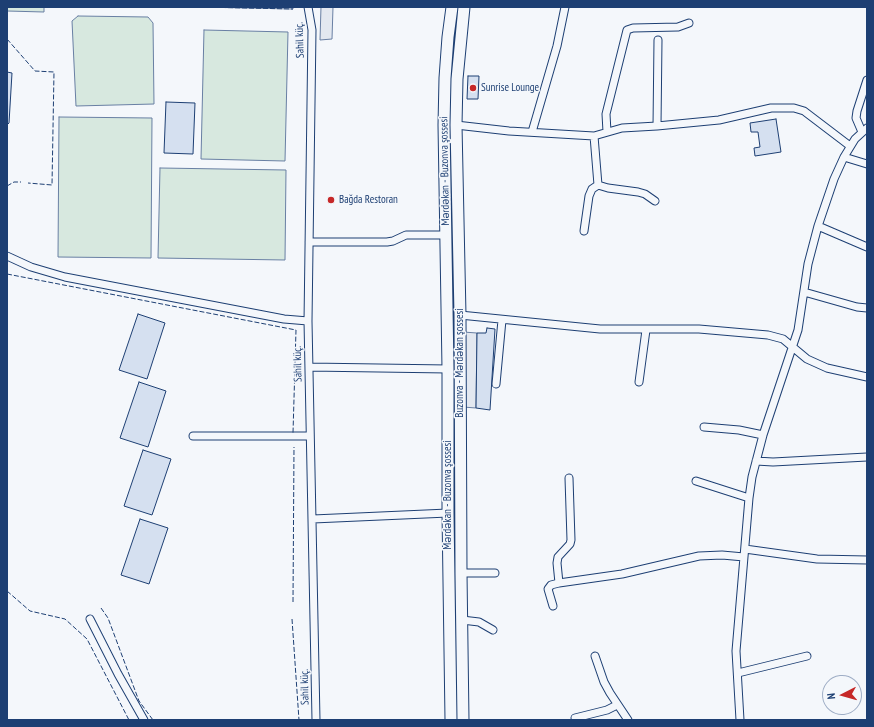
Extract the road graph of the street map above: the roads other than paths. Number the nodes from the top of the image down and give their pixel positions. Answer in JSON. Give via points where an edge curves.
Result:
{"nodes":[{"id":1,"x":308,"y":7,"type":"edge"},
{"id":2,"x":452,"y":7,"type":"edge"},
{"id":3,"x":464,"y":7,"type":"edge"},
{"id":4,"x":564,"y":7,"type":"edge"},
{"id":5,"x":689,"y":23,"type":"dead end"},
{"id":6,"x":658,"y":40,"type":"dead end"},
{"id":7,"x":867,"y":80,"type":"edge"},
{"id":8,"x":456,"y":125,"type":"junction"},
{"id":9,"x":657,"y":126,"type":"junction"},
{"id":10,"x":864,"y":130,"type":"edge"},
{"id":11,"x":532,"y":132,"type":"junction"},
{"id":12,"x":607,"y":132,"type":"junction"},
{"id":13,"x":594,"y":136,"type":"junction"},
{"id":14,"x":850,"y":146,"type":"junction"},
{"id":15,"x":844,"y":157,"type":"junction"},
{"id":16,"x":867,"y":164,"type":"edge"},
{"id":17,"x":598,"y":184,"type":"junction"},
{"id":18,"x":655,"y":201,"type":"dead end"},
{"id":19,"x":818,"y":226,"type":"junction"},
{"id":20,"x":584,"y":231,"type":"dead end"},
{"id":21,"x":446,"y":235,"type":"junction"},
{"id":22,"x":309,"y":242,"type":"junction"},
{"id":23,"x":867,"y":246,"type":"edge"},
{"id":24,"x":7,"y":256,"type":"edge"},
{"id":25,"x":804,"y":292,"type":"junction"},
{"id":26,"x":867,"y":308,"type":"edge"},
{"id":27,"x":460,"y":315,"type":"junction"},
{"id":28,"x":502,"y":320,"type":"junction"},
{"id":29,"x":308,"y":321,"type":"junction"},
{"id":30,"x":646,"y":330,"type":"junction"},
{"id":31,"x":793,"y":348,"type":"junction"},
{"id":32,"x":309,"y":367,"type":"junction"},
{"id":33,"x":448,"y":369,"type":"junction"},
{"id":34,"x":867,"y":377,"type":"edge"},
{"id":35,"x":639,"y":382,"type":"dead end"},
{"id":36,"x":496,"y":384,"type":"dead end"},
{"id":37,"x":704,"y":427,"type":"dead end"},
{"id":38,"x":763,"y":435,"type":"junction"},
{"id":39,"x":193,"y":436,"type":"dead end"},
{"id":40,"x":310,"y":436,"type":"junction"},
{"id":41,"x":867,"y":457,"type":"edge"},
{"id":42,"x":756,"y":461,"type":"junction"},
{"id":43,"x":570,"y":478,"type":"dead end"},
{"id":44,"x":696,"y":482,"type":"dead end"},
{"id":45,"x":749,"y":498,"type":"junction"},
{"id":46,"x":448,"y":513,"type":"junction"},
{"id":47,"x":313,"y":519,"type":"junction"},
{"id":48,"x":745,"y":549,"type":"junction"},
{"id":49,"x":744,"y":557,"type":"junction"},
{"id":50,"x":867,"y":560,"type":"edge"},
{"id":51,"x":461,"y":573,"type":"junction"},
{"id":52,"x":495,"y":573,"type":"dead end"},
{"id":53,"x":559,"y":583,"type":"junction"},
{"id":54,"x":553,"y":606,"type":"dead end"},
{"id":55,"x":90,"y":619,"type":"dead end"},
{"id":56,"x":462,"y":620,"type":"junction"},
{"id":57,"x":493,"y":630,"type":"dead end"},
{"id":58,"x":596,"y":656,"type":"dead end"},
{"id":59,"x":807,"y":656,"type":"dead end"},
{"id":60,"x":738,"y":673,"type":"junction"},
{"id":61,"x":617,"y":705,"type":"junction"},
{"id":62,"x":575,"y":718,"type":"dead end"},
{"id":63,"x":144,"y":720,"type":"edge"},
{"id":64,"x":316,"y":720,"type":"edge"},
{"id":65,"x":451,"y":720,"type":"edge"},
{"id":66,"x":463,"y":720,"type":"edge"},
{"id":67,"x":628,"y":720,"type":"edge"},
{"id":68,"x":740,"y":720,"type":"edge"}],
"edges":[{"from":1,"to":22,"type":"street","name":"Sahil küç.","via":[[312,30]]},
{"from":2,"to":21,"type":"main road","name":"Mərdəkan - Buzonva şossesi","via":[[445,78]]},
{"from":3,"to":8,"type":"main road","name":"Buzonva - Mərdəkan şossesi","via":[[457,79]]},
{"from":4,"to":11,"type":"street","via":[[557,46]]},
{"from":5,"to":12,"type":"street","via":[[678,27],[633,28],[625,32],[606,114]]},
{"from":6,"to":9,"type":"street"},
{"from":7,"to":10,"type":"street","via":[[856,111],[856,118]]},
{"from":8,"to":11,"type":"street"},
{"from":8,"to":27,"type":"main road","name":"Buzonva - Mərdəkan şossesi"},
{"from":9,"to":12,"type":"street","via":[[622,128]]},
{"from":9,"to":14,"type":"street","via":[[719,120],[776,107],[794,108],[804,111]]},
{"from":10,"to":14,"type":"street"},
{"from":11,"to":13,"type":"street"},
{"from":12,"to":13,"type":"street"},
{"from":13,"to":17,"type":"street"},
{"from":14,"to":15,"type":"street"},
{"from":15,"to":16,"type":"street"},
{"from":15,"to":19,"type":"street"},
{"from":17,"to":18,"type":"street","via":[[645,194]]},
{"from":17,"to":20,"type":"street","via":[[589,196]]},
{"from":19,"to":23,"type":"street"},
{"from":19,"to":25,"type":"street"},
{"from":21,"to":22,"type":"street","via":[[406,235],[387,242]]},
{"from":21,"to":33,"type":"main road","name":"Mərdəkan - Buzonva şossesi"},
{"from":22,"to":29,"type":"street","name":"Sahil küç."},
{"from":24,"to":29,"type":"street","via":[[65,277],[284,319]]},
{"from":25,"to":26,"type":"street"},
{"from":25,"to":31,"type":"street"},
{"from":27,"to":28,"type":"street"},
{"from":27,"to":51,"type":"main road","name":"Buzonva - Mərdəkan şossesi"},
{"from":28,"to":30,"type":"street","via":[[600,329]]},
{"from":28,"to":36,"type":"street"},
{"from":29,"to":32,"type":"street","name":"Sahil küç."},
{"from":30,"to":31,"type":"street","via":[[698,329],[768,335],[783,339]]},
{"from":30,"to":35,"type":"street"},
{"from":31,"to":34,"type":"street","via":[[807,359],[827,368]]},
{"from":31,"to":38,"type":"street"},
{"from":32,"to":33,"type":"street"},
{"from":32,"to":40,"type":"street","name":"Sahil küç."},
{"from":33,"to":46,"type":"main road","name":"Mərdəkan - Buzonva şossesi"},
{"from":37,"to":38,"type":"street"},
{"from":38,"to":42,"type":"street"},
{"from":39,"to":40,"type":"street"},
{"from":40,"to":47,"type":"street","name":"Sahil küç."},
{"from":41,"to":42,"type":"street"},
{"from":42,"to":45,"type":"street"},
{"from":43,"to":53,"type":"street","via":[[571,540],[558,557]]},
{"from":44,"to":45,"type":"street"},
{"from":45,"to":48,"type":"street"},
{"from":46,"to":47,"type":"street"},
{"from":46,"to":65,"type":"main road","name":"Mərdəkan - Buzonva şossesi"},
{"from":47,"to":64,"type":"street","name":"Sahil küç."},
{"from":48,"to":49,"type":"street"},
{"from":48,"to":50,"type":"street","via":[[817,559]]},
{"from":49,"to":53,"type":"street","via":[[699,556],[622,574]]},
{"from":49,"to":60,"type":"street","via":[[736,651]]},
{"from":51,"to":52,"type":"street"},
{"from":51,"to":56,"type":"main road","name":"Buzonva - Mərdəkan şossesi"},
{"from":53,"to":54,"type":"street","via":[[548,588]]},
{"from":55,"to":63,"type":"street"},
{"from":56,"to":57,"type":"street","via":[[479,622]]},
{"from":56,"to":66,"type":"main road","name":"Buzonva - Mərdəkan şossesi"},
{"from":58,"to":61,"type":"street","via":[[604,682]]},
{"from":59,"to":60,"type":"street"},
{"from":60,"to":68,"type":"street"},
{"from":61,"to":62,"type":"street"},
{"from":61,"to":67,"type":"street"}]}
